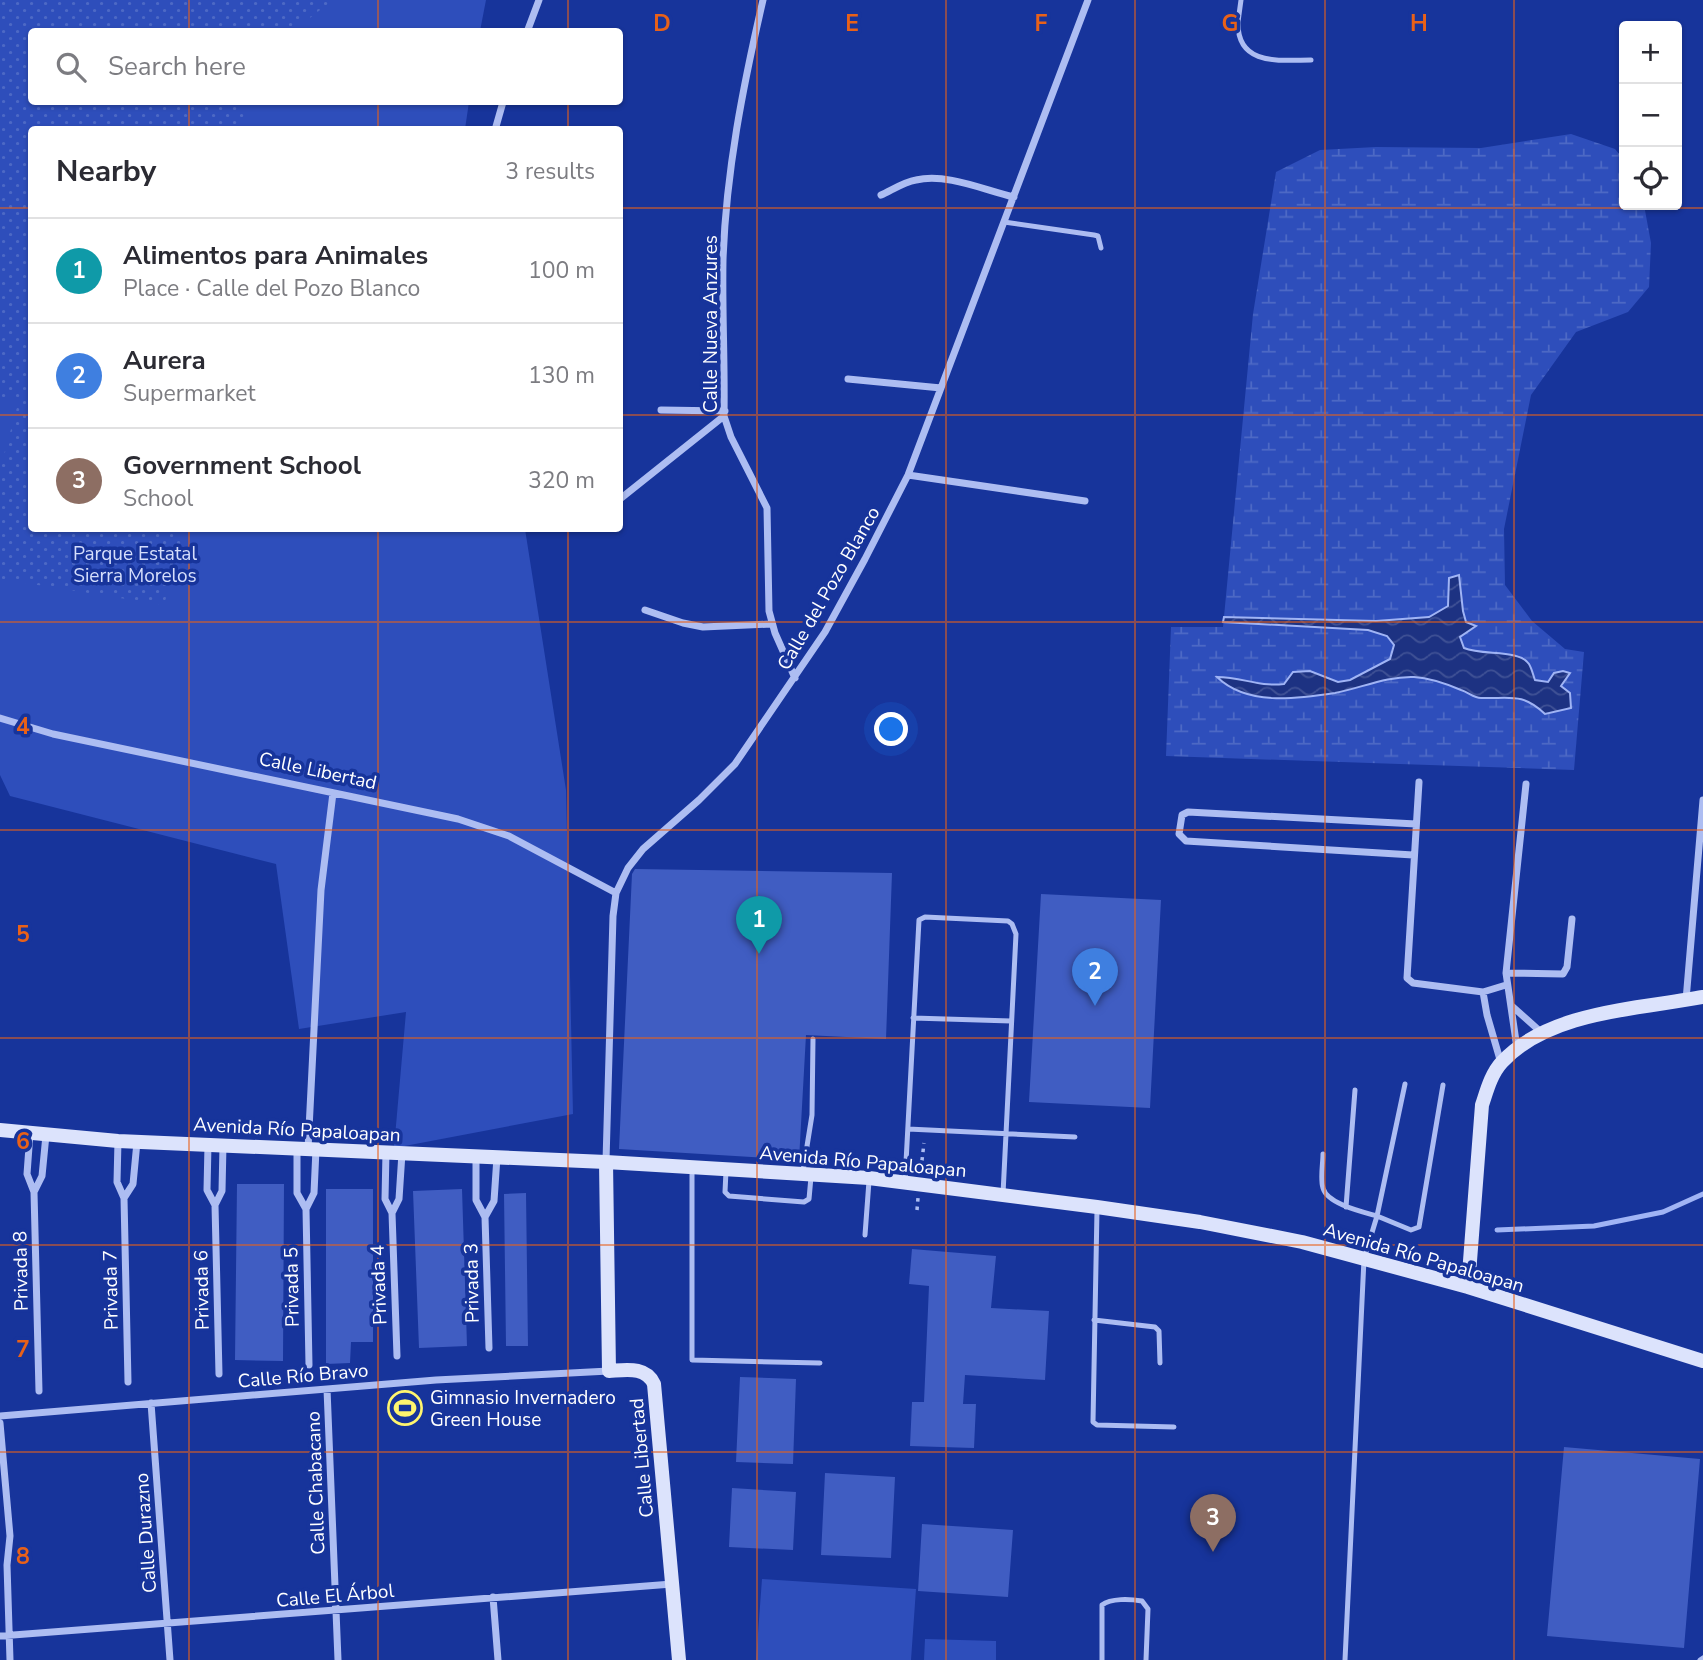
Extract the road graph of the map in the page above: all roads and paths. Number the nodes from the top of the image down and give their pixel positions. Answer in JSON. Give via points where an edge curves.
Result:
{"nodes":[{"id":1,"x":539,"y":0,"type":"edge"},
{"id":2,"x":762,"y":0,"type":"edge"},
{"id":3,"x":1088,"y":0,"type":"edge"},
{"id":4,"x":1241,"y":0,"type":"edge"},
{"id":5,"x":528,"y":28,"type":"edge"},
{"id":6,"x":1311,"y":60,"type":"dead end"},
{"id":7,"x":502,"y":105,"type":"edge"},
{"id":8,"x":496,"y":126,"type":"edge"},
{"id":9,"x":881,"y":195,"type":"dead end"},
{"id":10,"x":1014,"y":197,"type":"junction"},
{"id":11,"x":1004,"y":222,"type":"junction"},
{"id":12,"x":1101,"y":248,"type":"dead end"},
{"id":13,"x":848,"y":379,"type":"dead end"},
{"id":14,"x":941,"y":388,"type":"junction"},
{"id":15,"x":662,"y":410,"type":"dead end"},
{"id":16,"x":724,"y":414,"type":"junction"},
{"id":17,"x":908,"y":475,"type":"junction"},
{"id":18,"x":623,"y":497,"type":"edge"},
{"id":19,"x":1085,"y":502,"type":"dead end"},
{"id":20,"x":645,"y":610,"type":"dead end"},
{"id":21,"x":771,"y":624,"type":"junction"},
{"id":22,"x":795,"y":678,"type":"junction"},
{"id":23,"x":0,"y":718,"type":"edge"},
{"id":24,"x":1419,"y":782,"type":"dead end"},
{"id":25,"x":1527,"y":784,"type":"dead end"},
{"id":26,"x":333,"y":793,"type":"junction"},
{"id":27,"x":1703,"y":800,"type":"edge"},
{"id":28,"x":1416,"y":824,"type":"junction"},
{"id":29,"x":1413,"y":855,"type":"junction"},
{"id":30,"x":616,"y":893,"type":"junction"},
{"id":31,"x":1572,"y":919,"type":"dead end"},
{"id":32,"x":1506,"y":973,"type":"junction"},
{"id":33,"x":1506,"y":985,"type":"junction"},
{"id":34,"x":1483,"y":992,"type":"junction"},
{"id":35,"x":1703,"y":997,"type":"edge"},
{"id":36,"x":1686,"y":1000,"type":"junction"},
{"id":37,"x":1512,"y":1006,"type":"junction"},
{"id":38,"x":913,"y":1018,"type":"junction"},
{"id":39,"x":1012,"y":1021,"type":"junction"},
{"id":40,"x":1542,"y":1033,"type":"junction"},
{"id":41,"x":813,"y":1039,"type":"dead end"},
{"id":42,"x":1517,"y":1049,"type":"junction"},
{"id":43,"x":1501,"y":1063,"type":"junction"},
{"id":44,"x":1405,"y":1084,"type":"dead end"},
{"id":45,"x":1443,"y":1085,"type":"dead end"},
{"id":46,"x":1355,"y":1090,"type":"dead end"},
{"id":47,"x":908,"y":1129,"type":"junction"},
{"id":48,"x":0,"y":1130,"type":"edge"},
{"id":49,"x":30,"y":1133,"type":"junction"},
{"id":50,"x":1006,"y":1134,"type":"junction"},
{"id":51,"x":46,"y":1135,"type":"junction"},
{"id":52,"x":1074,"y":1138,"type":"dead end"},
{"id":53,"x":118,"y":1141,"type":"junction"},
{"id":54,"x":137,"y":1142,"type":"junction"},
{"id":55,"x":208,"y":1144,"type":"junction"},
{"id":56,"x":223,"y":1145,"type":"junction"},
{"id":57,"x":307,"y":1149,"type":"junction"},
{"id":58,"x":386,"y":1152,"type":"junction"},
{"id":59,"x":402,"y":1153,"type":"junction"},
{"id":60,"x":1323,"y":1154,"type":"dead end"},
{"id":61,"x":476,"y":1156,"type":"junction"},
{"id":62,"x":497,"y":1157,"type":"junction"},
{"id":63,"x":606,"y":1162,"type":"junction"},
{"id":64,"x":692,"y":1167,"type":"junction"},
{"id":65,"x":726,"y":1169,"type":"junction"},
{"id":66,"x":807,"y":1174,"type":"junction"},
{"id":67,"x":869,"y":1178,"type":"junction"},
{"id":68,"x":905,"y":1181,"type":"junction"},
{"id":69,"x":34,"y":1192,"type":"junction"},
{"id":70,"x":1003,"y":1194,"type":"junction"},
{"id":71,"x":124,"y":1198,"type":"junction"},
{"id":72,"x":215,"y":1205,"type":"junction"},
{"id":73,"x":1097,"y":1206,"type":"junction"},
{"id":74,"x":1346,"y":1207,"type":"junction"},
{"id":75,"x":306,"y":1209,"type":"junction"},
{"id":76,"x":391,"y":1213,"type":"junction"},
{"id":77,"x":1377,"y":1216,"type":"junction"},
{"id":78,"x":485,"y":1217,"type":"junction"},
{"id":79,"x":865,"y":1235,"type":"dead end"},
{"id":80,"x":1364,"y":1259,"type":"junction"},
{"id":81,"x":1468,"y":1287,"type":"junction"},
{"id":82,"x":1094,"y":1320,"type":"junction"},
{"id":83,"x":489,"y":1348,"type":"dead end"},
{"id":84,"x":397,"y":1356,"type":"dead end"},
{"id":85,"x":1703,"y":1361,"type":"edge"},
{"id":86,"x":820,"y":1363,"type":"dead end"},
{"id":87,"x":1160,"y":1363,"type":"dead end"},
{"id":88,"x":309,"y":1365,"type":"dead end"},
{"id":89,"x":609,"y":1371,"type":"junction"},
{"id":90,"x":219,"y":1374,"type":"dead end"},
{"id":91,"x":128,"y":1382,"type":"dead end"},
{"id":92,"x":327,"y":1389,"type":"junction"},
{"id":93,"x":39,"y":1391,"type":"dead end"},
{"id":94,"x":151,"y":1404,"type":"junction"},
{"id":95,"x":0,"y":1416,"type":"edge"},
{"id":96,"x":0,"y":1423,"type":"edge"},
{"id":97,"x":1174,"y":1427,"type":"dead end"},
{"id":98,"x":672,"y":1584,"type":"junction"},
{"id":99,"x":493,"y":1597,"type":"junction"},
{"id":100,"x":336,"y":1611,"type":"junction"},
{"id":101,"x":167,"y":1623,"type":"junction"},
{"id":102,"x":9,"y":1635,"type":"junction"},
{"id":103,"x":0,"y":1636,"type":"edge"},
{"id":104,"x":10,"y":1660,"type":"edge"},
{"id":105,"x":170,"y":1660,"type":"edge"},
{"id":106,"x":338,"y":1660,"type":"edge"},
{"id":107,"x":498,"y":1660,"type":"edge"},
{"id":108,"x":679,"y":1660,"type":"edge"},
{"id":109,"x":1102,"y":1660,"type":"edge"},
{"id":110,"x":1146,"y":1660,"type":"edge"},
{"id":111,"x":1345,"y":1660,"type":"edge"}],
"edges":[{"from":1,"to":5,"type":"street"},
{"from":2,"to":16,"type":"street","name":"Calle Nueva Anzures","via":[[736,127],[725,227]]},
{"from":3,"to":10,"type":"street","name":"Calle del Pozo Blanco"},
{"from":4,"to":6,"type":"lane","via":[[1239,32],[1254,55],[1267,61]]},
{"from":7,"to":8,"type":"street"},
{"from":9,"to":10,"type":"street","via":[[931,178]]},
{"from":10,"to":11,"type":"street","name":"Calle del Pozo Blanco"},
{"from":11,"to":12,"type":"lane","via":[[1098,236]]},
{"from":11,"to":14,"type":"street","name":"Calle del Pozo Blanco"},
{"from":13,"to":14,"type":"street"},
{"from":14,"to":17,"type":"street","name":"Calle del Pozo Blanco"},
{"from":15,"to":16,"type":"street"},
{"from":16,"to":18,"type":"street"},
{"from":16,"to":21,"type":"street","name":"Calle Nueva Anzures","via":[[767,508]]},
{"from":17,"to":19,"type":"street"},
{"from":17,"to":22,"type":"street","name":"Calle del Pozo Blanco","via":[[825,632]]},
{"from":20,"to":21,"type":"street","via":[[703,627]]},
{"from":21,"to":22,"type":"street","name":"Calle Nueva Anzures"},
{"from":22,"to":30,"type":"street","name":"Calle del Pozo Blanco","via":[[734,764],[643,849]]},
{"from":23,"to":26,"type":"street","name":"Calle Libertad","via":[[53,734]]},
{"from":24,"to":28,"type":"street"},
{"from":25,"to":32,"type":"street"},
{"from":26,"to":30,"type":"street","name":"Calle Libertad","via":[[458,819],[509,836]]},
{"from":26,"to":57,"type":"street","via":[[321,890]]},
{"from":27,"to":36,"type":"street"},
{"from":28,"to":29,"type":"street"},
{"from":28,"to":29,"type":"street","via":[[1188,812],[1180,819],[1180,834],[1186,841]]},
{"from":29,"to":34,"type":"street","via":[[1406,978],[1413,984]]},
{"from":30,"to":63,"type":"street","name":"Calle del Pozo Blanco"},
{"from":31,"to":32,"type":"street","via":[[1563,974]]},
{"from":32,"to":33,"type":"street"},
{"from":33,"to":34,"type":"street"},
{"from":33,"to":37,"type":"street"},
{"from":34,"to":43,"type":"street"},
{"from":35,"to":36,"type":"main road"},
{"from":36,"to":40,"type":"main road","via":[[1576,1020]]},
{"from":37,"to":40,"type":"street"},
{"from":37,"to":42,"type":"street"},
{"from":38,"to":39,"type":"lane"},
{"from":38,"to":39,"type":"lane","via":[[919,920],[969,918],[1008,921],[1015,928]]},
{"from":38,"to":47,"type":"lane"},
{"from":39,"to":50,"type":"lane"},
{"from":40,"to":42,"type":"main road"},
{"from":41,"to":66,"type":"lane"},
{"from":42,"to":43,"type":"main road"},
{"from":43,"to":81,"type":"main road","via":[[1482,1105]]},
{"from":44,"to":77,"type":"lane"},
{"from":45,"to":77,"type":"lane","via":[[1419,1227],[1411,1230]]},
{"from":46,"to":74,"type":"lane"},
{"from":47,"to":50,"type":"lane"},
{"from":47,"to":68,"type":"lane"},
{"from":48,"to":49,"type":"main road","name":"Avenida Río Papaloapan"},
{"from":49,"to":51,"type":"main road","name":"Avenida Río Papaloapan"},
{"from":49,"to":69,"type":"street","name":"Privada 8","via":[[27,1174]]},
{"from":50,"to":52,"type":"lane"},
{"from":50,"to":70,"type":"lane"},
{"from":51,"to":53,"type":"main road","name":"Avenida Río Papaloapan"},
{"from":51,"to":69,"type":"street","name":"Privada 8","via":[[42,1176]]},
{"from":53,"to":54,"type":"main road","name":"Avenida Río Papaloapan"},
{"from":53,"to":71,"type":"street","name":"Privada 7","via":[[117,1182]]},
{"from":54,"to":55,"type":"main road","name":"Avenida Río Papaloapan"},
{"from":54,"to":71,"type":"street","name":"Privada 7","via":[[134,1184]]},
{"from":55,"to":56,"type":"main road","name":"Avenida Río Papaloapan"},
{"from":55,"to":72,"type":"street","name":"Privada 6","via":[[208,1190]]},
{"from":56,"to":57,"type":"main road","name":"Avenida Río Papaloapan"},
{"from":56,"to":72,"type":"street","name":"Privada 6","via":[[222,1191]]},
{"from":57,"to":58,"type":"main road","name":"Avenida Río Papaloapan"},
{"from":57,"to":75,"type":"street","name":"Privada 5","via":[[314,1193]]},
{"from":57,"to":75,"type":"street","name":"Privada 5","via":[[297,1193]]},
{"from":58,"to":59,"type":"main road","name":"Avenida Río Papaloapan"},
{"from":58,"to":76,"type":"street","name":"Privada 4","via":[[385,1199]]},
{"from":59,"to":61,"type":"main road","name":"Avenida Río Papaloapan"},
{"from":59,"to":76,"type":"street","name":"Privada 4","via":[[399,1199]]},
{"from":60,"to":74,"type":"lane","via":[[1323,1188],[1327,1196]]},
{"from":61,"to":62,"type":"main road","name":"Avenida Río Papaloapan"},
{"from":61,"to":78,"type":"street","name":"Privada 3","via":[[477,1200]]},
{"from":62,"to":63,"type":"main road","name":"Avenida Río Papaloapan"},
{"from":62,"to":78,"type":"street","name":"Privada 3","via":[[494,1200]]},
{"from":63,"to":64,"type":"main road","name":"Avenida Río Papaloapan"},
{"from":63,"to":89,"type":"main road"},
{"from":64,"to":65,"type":"main road","name":"Avenida Río Papaloapan"},
{"from":64,"to":86,"type":"lane","via":[[692,1360]]},
{"from":65,"to":66,"type":"main road","name":"Avenida Río Papaloapan"},
{"from":65,"to":66,"type":"lane","via":[[725,1192],[729,1196],[804,1202],[809,1197]]},
{"from":66,"to":67,"type":"main road","name":"Avenida Río Papaloapan"},
{"from":67,"to":68,"type":"main road","name":"Avenida Río Papaloapan"},
{"from":67,"to":79,"type":"lane"},
{"from":68,"to":70,"type":"main road","name":"Avenida Río Papaloapan"},
{"from":69,"to":93,"type":"street","name":"Privada 8"},
{"from":70,"to":73,"type":"main road","name":"Avenida Río Papaloapan"},
{"from":71,"to":91,"type":"street","name":"Privada 7"},
{"from":72,"to":90,"type":"street","name":"Privada 6"},
{"from":73,"to":80,"type":"main road","name":"Avenida Río Papaloapan","via":[[1246,1230]]},
{"from":73,"to":82,"type":"lane"},
{"from":74,"to":77,"type":"lane"},
{"from":75,"to":88,"type":"street","name":"Privada 5"},
{"from":76,"to":84,"type":"street","name":"Privada 4"},
{"from":77,"to":80,"type":"lane"},
{"from":78,"to":83,"type":"street","name":"Privada 3"},
{"from":80,"to":81,"type":"main road","name":"Avenida Río Papaloapan"},
{"from":80,"to":111,"type":"lane"},
{"from":81,"to":85,"type":"main road","name":"Avenida Río Papaloapan"},
{"from":82,"to":87,"type":"lane","via":[[1155,1327]]},
{"from":82,"to":97,"type":"lane","via":[[1093,1422]]},
{"from":89,"to":92,"type":"street","name":"Calle Río Bravo"},
{"from":89,"to":98,"type":"main road","name":"Calle Libertad","via":[[638,1370],[654,1384]]},
{"from":92,"to":94,"type":"street","name":"Calle Río Bravo"},
{"from":92,"to":100,"type":"street","name":"Calle Chabacano"},
{"from":94,"to":95,"type":"street","name":"Calle Río Bravo"},
{"from":94,"to":101,"type":"street","name":"Calle Durazno"},
{"from":96,"to":102,"type":"street","via":[[10,1536]]},
{"from":98,"to":99,"type":"street","name":"Calle El Árbol"},
{"from":98,"to":108,"type":"main road","name":"Calle Libertad"},
{"from":99,"to":100,"type":"street","name":"Calle El Árbol"},
{"from":99,"to":107,"type":"street"},
{"from":100,"to":101,"type":"street","name":"Calle El Árbol"},
{"from":100,"to":106,"type":"street","name":"Calle Chabacano"},
{"from":101,"to":102,"type":"street","name":"Calle El Árbol"},
{"from":101,"to":105,"type":"street","name":"Calle Durazno"},
{"from":102,"to":103,"type":"street","name":"Calle El Árbol"},
{"from":102,"to":104,"type":"street"},
{"from":109,"to":110,"type":"lane","via":[[1101,1605],[1137,1600],[1148,1609]]}]}
